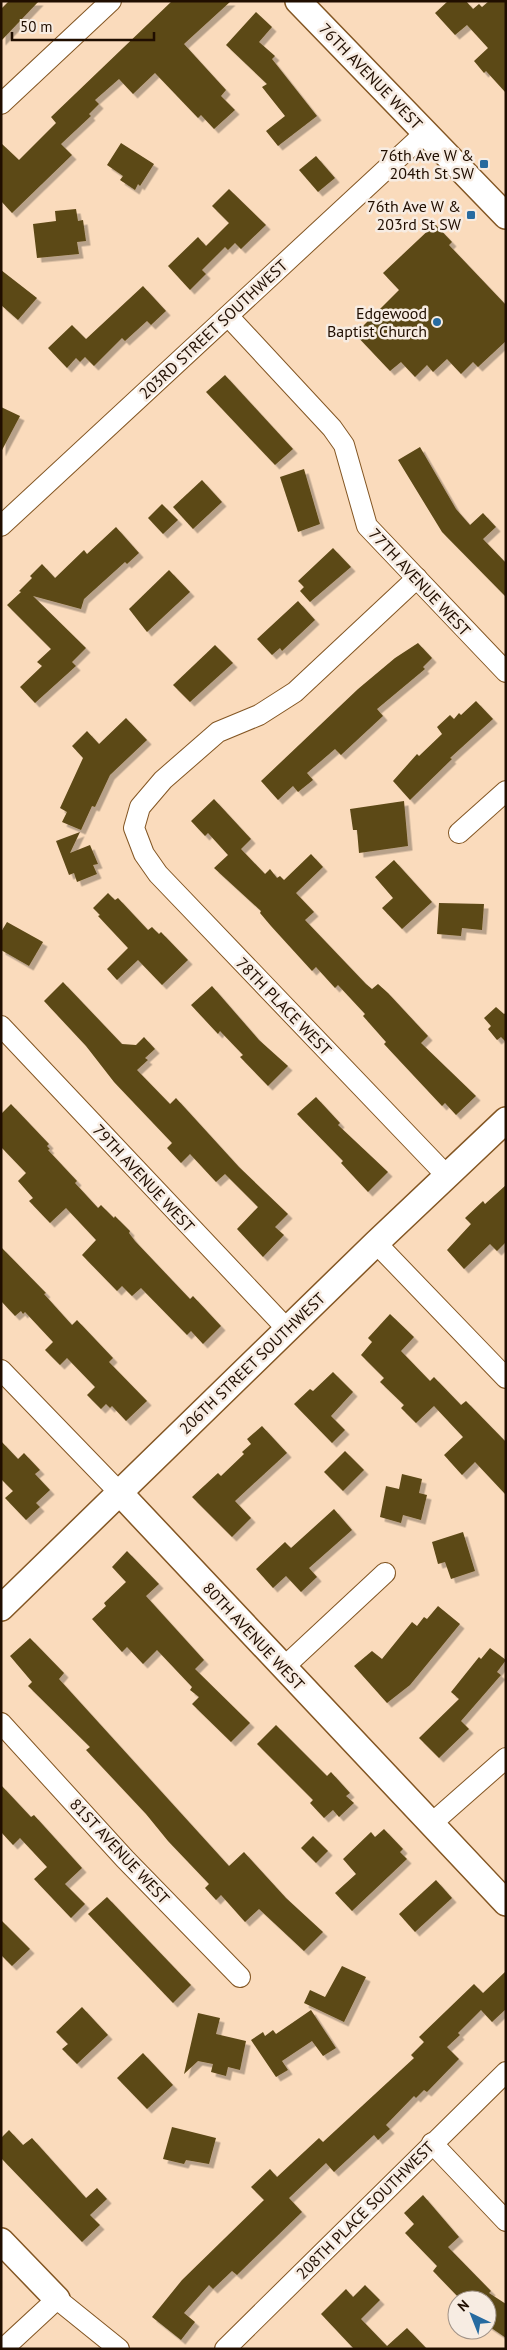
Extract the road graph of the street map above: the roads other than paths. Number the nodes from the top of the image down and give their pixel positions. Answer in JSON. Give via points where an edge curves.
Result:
{"nodes":[{"id":1,"x":111,"y":1,"type":"edge"},
{"id":2,"x":298,"y":1,"type":"edge"},
{"id":3,"x":1,"y":104,"type":"edge"},
{"id":4,"x":426,"y":133,"type":"junction"},
{"id":5,"x":506,"y":216,"type":"edge"},
{"id":6,"x":228,"y":316,"type":"junction"},
{"id":7,"x":1,"y":526,"type":"edge"},
{"id":8,"x":417,"y":578,"type":"junction"},
{"id":9,"x":506,"y":672,"type":"edge"},
{"id":10,"x":506,"y":791,"type":"edge"},
{"id":11,"x":459,"y":833,"type":"dead end"},
{"id":12,"x":1,"y":1026,"type":"edge"},
{"id":13,"x":506,"y":1120,"type":"edge"},
{"id":14,"x":447,"y":1176,"type":"junction"},
{"id":15,"x":376,"y":1243,"type":"junction"},
{"id":16,"x":288,"y":1329,"type":"junction"},
{"id":17,"x":1,"y":1370,"type":"edge"},
{"id":18,"x":506,"y":1378,"type":"edge"},
{"id":19,"x":119,"y":1492,"type":"junction"},
{"id":20,"x":385,"y":1573,"type":"dead end"},
{"id":21,"x":1,"y":1608,"type":"edge"},
{"id":22,"x":283,"y":1668,"type":"junction"},
{"id":23,"x":1,"y":1723,"type":"edge"},
{"id":24,"x":506,"y":1758,"type":"edge"},
{"id":25,"x":431,"y":1824,"type":"junction"},
{"id":26,"x":506,"y":1903,"type":"edge"},
{"id":27,"x":240,"y":1977,"type":"dead end"},
{"id":28,"x":506,"y":2072,"type":"edge"},
{"id":29,"x":432,"y":2144,"type":"junction"},
{"id":30,"x":506,"y":2221,"type":"edge"},
{"id":31,"x":1,"y":2241,"type":"edge"},
{"id":32,"x":56,"y":2299,"type":"junction"},
{"id":33,"x":3,"y":2349,"type":"edge"},
{"id":34,"x":119,"y":2349,"type":"edge"},
{"id":35,"x":226,"y":2349,"type":"edge"}],
"edges":[{"from":1,"to":3,"type":"street"},
{"from":2,"to":4,"type":"street","name":"76TH AVENUE WEST"},
{"from":4,"to":5,"type":"street","name":"76TH AVENUE WEST"},
{"from":4,"to":6,"type":"street","name":"203RD STREET SOUTHWEST"},
{"from":6,"to":7,"type":"street","name":"203RD STREET SOUTHWEST"},
{"from":6,"to":8,"type":"street","name":"77TH AVENUE WEST","via":[[332,428],[344,445],[367,526]]},
{"from":8,"to":9,"type":"street","name":"77TH AVENUE WEST"},
{"from":8,"to":14,"type":"street","name":"78TH PLACE WEST","via":[[295,692],[259,716],[218,732],[163,780],[140,807],[134,828],[144,854],[158,874]]},
{"from":10,"to":11,"type":"street"},
{"from":12,"to":16,"type":"street","name":"79TH AVENUE WEST"},
{"from":13,"to":14,"type":"street","name":"206TH STREET SOUTHWEST"},
{"from":14,"to":15,"type":"street","name":"206TH STREET SOUTHWEST"},
{"from":15,"to":16,"type":"street","name":"206TH STREET SOUTHWEST"},
{"from":15,"to":18,"type":"street"},
{"from":16,"to":19,"type":"street","name":"206TH STREET SOUTHWEST"},
{"from":17,"to":19,"type":"street","name":"80TH AVENUE WEST"},
{"from":19,"to":21,"type":"street","name":"206TH STREET SOUTHWEST"},
{"from":19,"to":22,"type":"street","name":"80TH AVENUE WEST"},
{"from":20,"to":22,"type":"street"},
{"from":22,"to":25,"type":"street","name":"80TH AVENUE WEST"},
{"from":23,"to":27,"type":"street","name":"81ST AVENUE WEST","via":[[125,1859]]},
{"from":24,"to":25,"type":"street"},
{"from":25,"to":26,"type":"street","name":"80TH AVENUE WEST"},
{"from":28,"to":29,"type":"street","name":"208TH PLACE SOUTHWEST"},
{"from":29,"to":30,"type":"street"},
{"from":29,"to":35,"type":"street","name":"208TH PLACE SOUTHWEST"},
{"from":31,"to":32,"type":"street"},
{"from":32,"to":33,"type":"street"},
{"from":32,"to":34,"type":"street"}]}
